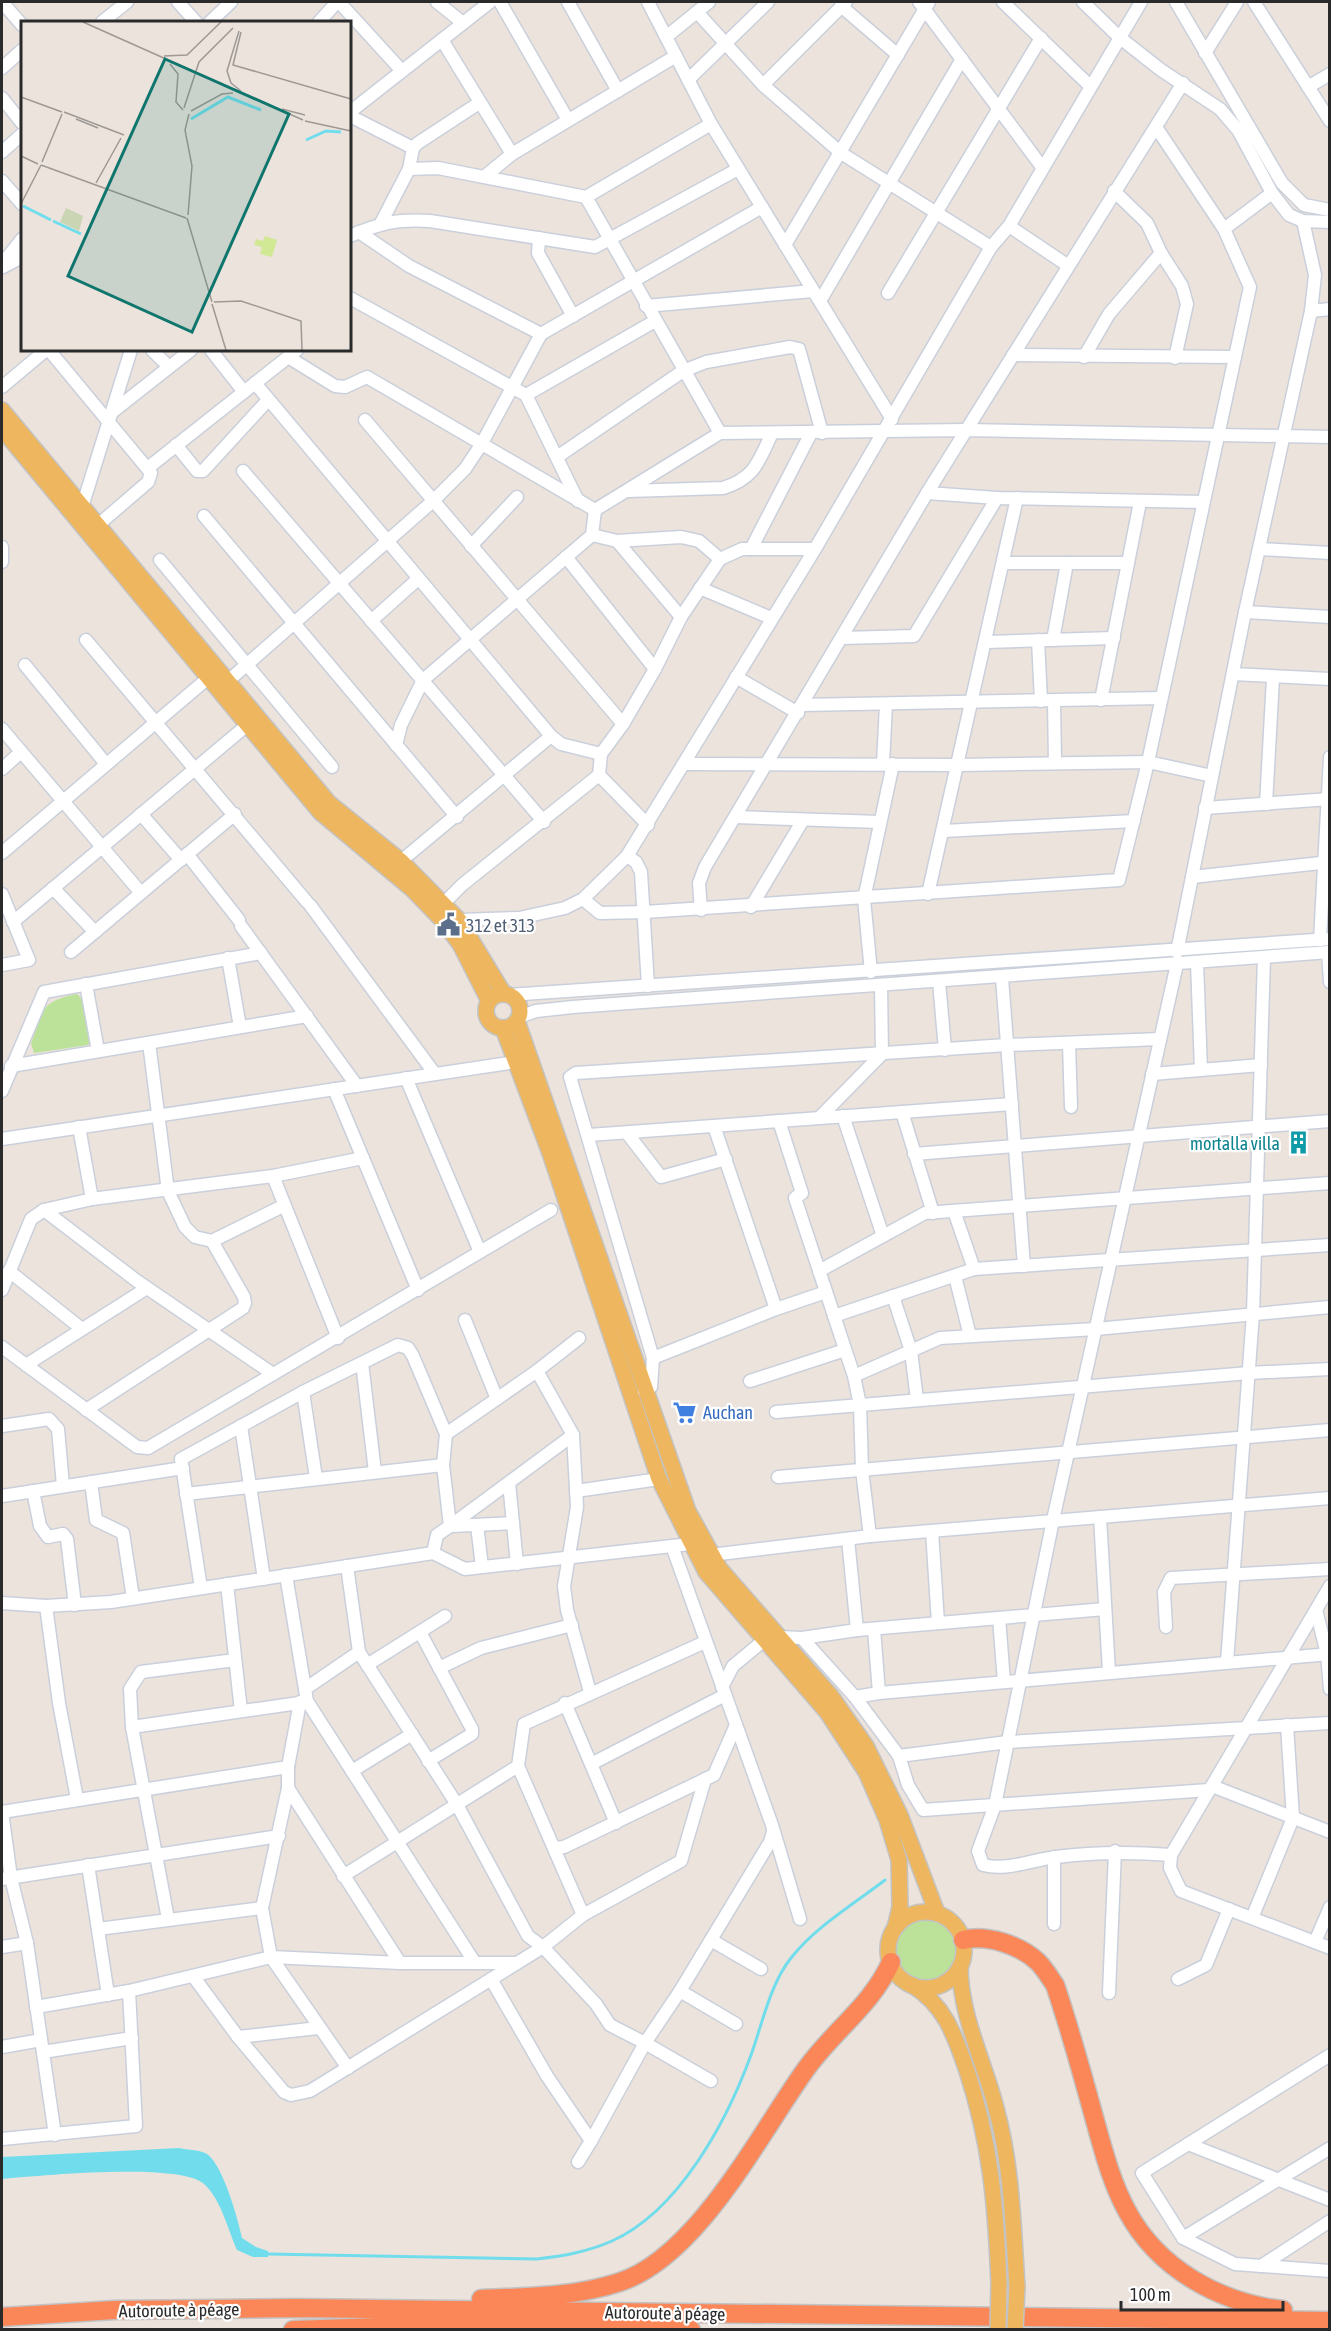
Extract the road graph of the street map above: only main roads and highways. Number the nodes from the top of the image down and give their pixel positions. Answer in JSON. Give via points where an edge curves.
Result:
{"nodes":[{"id":1,"x":2,"y":410,"type":"edge"},
{"id":2,"x":2,"y":429,"type":"edge"},
{"id":3,"x":506,"y":995,"type":"junction"},
{"id":4,"x":489,"y":1001,"type":"junction"},
{"id":5,"x":513,"y":1022,"type":"junction"},
{"id":6,"x":937,"y":1913,"type":"junction"},
{"id":7,"x":895,"y":1928,"type":"junction"},
{"id":8,"x":963,"y":1940,"type":"junction"},
{"id":9,"x":891,"y":1962,"type":"junction"},
{"id":10,"x":960,"y":1966,"type":"junction"},
{"id":11,"x":912,"y":1985,"type":"junction"},
{"id":12,"x":296,"y":2308,"type":"junction"},
{"id":13,"x":1329,"y":2315,"type":"edge"},
{"id":14,"x":2,"y":2317,"type":"edge"},
{"id":15,"x":1329,"y":2321,"type":"edge"},
{"id":16,"x":314,"y":2329,"type":"edge"},
{"id":17,"x":293,"y":2330,"type":"edge"},
{"id":18,"x":322,"y":2330,"type":"edge"},
{"id":19,"x":691,"y":2330,"type":"edge"},
{"id":20,"x":998,"y":2330,"type":"edge"},
{"id":21,"x":1015,"y":2330,"type":"edge"}],
"edges":[{"from":1,"to":3,"type":"main road","via":[[329,803],[401,861],[459,920]]},
{"from":2,"to":4,"type":"main road","via":[[246,726],[335,827],[405,883],[442,920],[466,954]]},
{"from":3,"to":4,"type":"main road"},
{"from":3,"to":5,"type":"main road","via":[[518,1004]]},
{"from":4,"to":5,"type":"main road","via":[[486,1013],[497,1027]]},
{"from":5,"to":6,"type":"main road","via":[[556,1128],[682,1499],[711,1555],[747,1603],[849,1719],[877,1763]]},
{"from":5,"to":7,"type":"main road","via":[[516,1062],[659,1479],[706,1572],[827,1712],[866,1772],[899,1860],[900,1907]]},
{"from":6,"to":7,"type":"main road","via":[[909,1916]]},
{"from":6,"to":8,"type":"main road","via":[[951,1921]]},
{"from":7,"to":9,"type":"main road","via":[[889,1945]]},
{"from":8,"to":10,"type":"main road"},
{"from":8,"to":13,"type":"highway","via":[[985,1938],[1018,1949],[1038,1962],[1055,1986],[1109,2170],[1128,2213],[1150,2242],[1179,2271],[1209,2290],[1258,2307]]},
{"from":9,"to":11,"type":"main road","via":[[896,1972]]},
{"from":9,"to":12,"type":"highway","via":[[880,1985],[808,2066],[710,2211],[654,2264],[623,2281],[566,2295]]},
{"from":10,"to":11,"type":"main road","via":[[945,1982],[934,1987]]},
{"from":10,"to":21,"type":"main road","bridge":true,"via":[[963,2003],[997,2109],[1006,2153],[1017,2286]]},
{"from":11,"to":20,"type":"main road","bridge":true,"via":[[929,1995],[947,2018],[981,2115],[996,2203]]},
{"from":12,"to":14,"type":"highway","name":"Autoroute à péage","via":[[115,2310]]},
{"from":12,"to":15,"type":"highway","name":"Autoroute à péage"},
{"from":16,"to":17,"type":"highway"},
{"from":16,"to":18,"type":"highway"},
{"from":16,"to":19,"type":"highway","via":[[434,2325]]}]}
